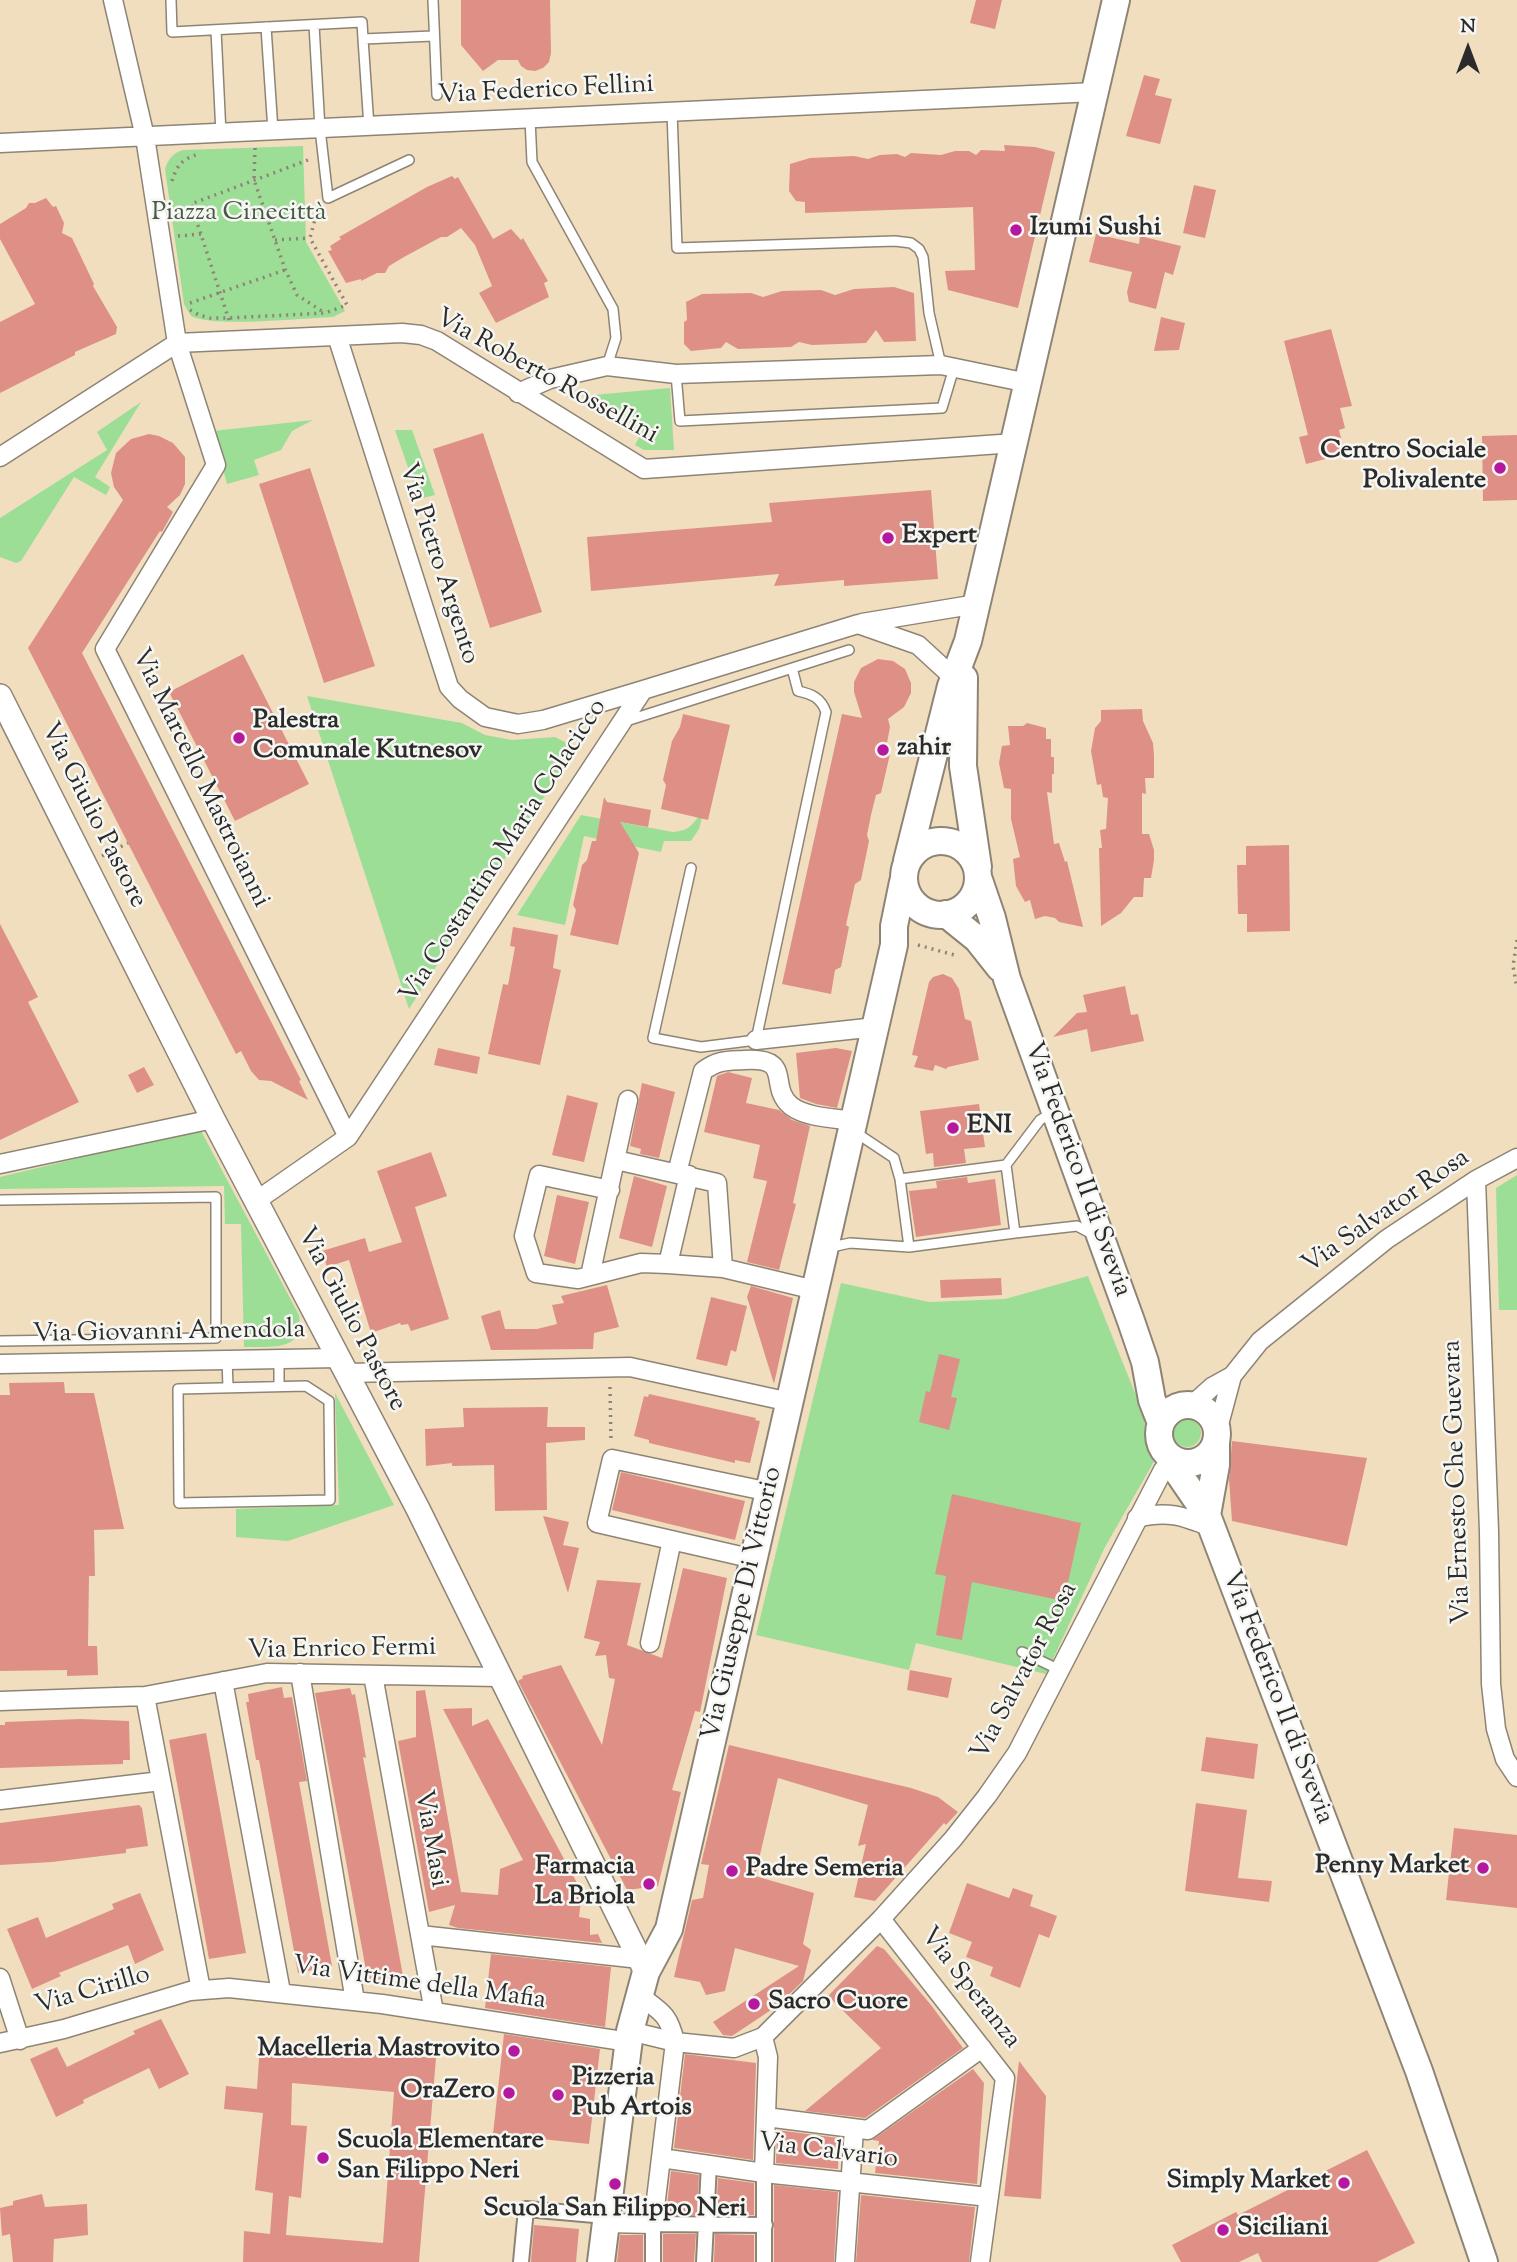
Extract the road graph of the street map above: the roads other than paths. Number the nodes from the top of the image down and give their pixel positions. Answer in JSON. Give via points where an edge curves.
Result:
{"nodes":[{"id":1,"x":113,"y":0,"type":"edge"},
{"id":2,"x":171,"y":0,"type":"edge"},
{"id":3,"x":433,"y":0,"type":"edge"},
{"id":4,"x":1116,"y":0,"type":"edge"},
{"id":5,"x":314,"y":25,"type":"junction"},
{"id":6,"x":266,"y":27,"type":"junction"},
{"id":7,"x":216,"y":30,"type":"junction"},
{"id":8,"x":433,"y":36,"type":"junction"},
{"id":9,"x":363,"y":39,"type":"junction"},
{"id":10,"x":1095,"y":92,"type":"junction"},
{"id":11,"x":437,"y":94,"type":"dead end"},
{"id":12,"x":672,"y":112,"type":"junction"},
{"id":13,"x":530,"y":119,"type":"junction"},
{"id":14,"x":369,"y":127,"type":"junction"},
{"id":15,"x":320,"y":129,"type":"junction"},
{"id":16,"x":264,"y":132,"type":"junction"},
{"id":17,"x":222,"y":134,"type":"junction"},
{"id":18,"x":145,"y":137,"type":"junction"},
{"id":19,"x":0,"y":143,"type":"edge"},
{"id":20,"x":410,"y":160,"type":"dead end"},
{"id":21,"x":337,"y":336,"type":"junction"},
{"id":22,"x":177,"y":343,"type":"junction"},
{"id":23,"x":607,"y":366,"type":"junction"},
{"id":24,"x":948,"y":366,"type":"junction"},
{"id":25,"x":676,"y":374,"type":"junction"},
{"id":26,"x":1028,"y":383,"type":"junction"},
{"id":27,"x":519,"y":393,"type":"junction"},
{"id":28,"x":1015,"y":443,"type":"junction"},
{"id":29,"x":0,"y":457,"type":"edge"},
{"id":30,"x":976,"y":604,"type":"junction"},
{"id":31,"x":858,"y":624,"type":"junction"},
{"id":32,"x":968,"y":640,"type":"junction"},
{"id":33,"x":849,"y":650,"type":"dead end"},
{"id":34,"x":792,"y":668,"type":"junction"},
{"id":35,"x":954,"y":678,"type":"junction"},
{"id":36,"x":643,"y":690,"type":"junction"},
{"id":37,"x":0,"y":696,"type":"edge"},
{"id":38,"x":621,"y":723,"type":"junction"},
{"id":39,"x":691,"y":868,"type":"dead end"},
{"id":40,"x":905,"y":872,"type":"junction"},
{"id":41,"x":978,"y":874,"type":"junction"},
{"id":42,"x":942,"y":914,"type":"junction"},
{"id":43,"x":899,"y":943,"type":"junction"},
{"id":44,"x":1007,"y":979,"type":"junction"},
{"id":45,"x":876,"y":1027,"type":"junction"},
{"id":46,"x":755,"y":1040,"type":"junction"},
{"id":47,"x":628,"y":1100,"type":"dead end"},
{"id":48,"x":1055,"y":1111,"type":"junction"},
{"id":49,"x":214,"y":1119,"type":"junction"},
{"id":50,"x":853,"y":1126,"type":"junction"},
{"id":51,"x":348,"y":1137,"type":"junction"},
{"id":52,"x":1517,"y":1158,"type":"edge"},
{"id":53,"x":616,"y":1160,"type":"junction"},
{"id":54,"x":0,"y":1164,"type":"edge"},
{"id":55,"x":1006,"y":1165,"type":"junction"},
{"id":56,"x":683,"y":1174,"type":"junction"},
{"id":57,"x":900,"y":1179,"type":"junction"},
{"id":58,"x":1476,"y":1180,"type":"junction"},
{"id":59,"x":610,"y":1190,"type":"junction"},
{"id":60,"x":0,"y":1200,"type":"edge"},
{"id":61,"x":256,"y":1201,"type":"junction"},
{"id":62,"x":1015,"y":1233,"type":"junction"},
{"id":63,"x":1101,"y":1239,"type":"junction"},
{"id":64,"x":909,"y":1247,"type":"junction"},
{"id":65,"x":825,"y":1249,"type":"junction"},
{"id":66,"x":668,"y":1264,"type":"junction"},
{"id":67,"x":723,"y":1268,"type":"junction"},
{"id":68,"x":590,"y":1276,"type":"junction"},
{"id":69,"x":816,"y":1290,"type":"junction"},
{"id":70,"x":113,"y":1339,"type":"junction"},
{"id":71,"x":63,"y":1340,"type":"junction"},
{"id":72,"x":0,"y":1341,"type":"edge"},
{"id":73,"x":227,"y":1359,"type":"junction"},
{"id":74,"x":279,"y":1359,"type":"junction"},
{"id":75,"x":114,"y":1361,"type":"junction"},
{"id":76,"x":64,"y":1362,"type":"junction"},
{"id":77,"x":1145,"y":1362,"type":"junction"},
{"id":78,"x":0,"y":1364,"type":"edge"},
{"id":79,"x":343,"y":1365,"type":"junction"},
{"id":80,"x":1232,"y":1376,"type":"junction"},
{"id":81,"x":279,"y":1386,"type":"junction"},
{"id":82,"x":228,"y":1387,"type":"junction"},
{"id":83,"x":790,"y":1402,"type":"junction"},
{"id":84,"x":1189,"y":1405,"type":"junction"},
{"id":85,"x":1161,"y":1423,"type":"junction"},
{"id":86,"x":1217,"y":1436,"type":"junction"},
{"id":87,"x":1174,"y":1460,"type":"junction"},
{"id":88,"x":769,"y":1492,"type":"junction"},
{"id":89,"x":1137,"y":1518,"type":"junction"},
{"id":90,"x":1209,"y":1521,"type":"junction"},
{"id":91,"x":672,"y":1540,"type":"junction"},
{"id":92,"x":754,"y":1559,"type":"junction"},
{"id":93,"x":650,"y":1643,"type":"dead end"},
{"id":94,"x":1023,"y":1651,"type":"dead end"},
{"id":95,"x":1060,"y":1670,"type":"junction"},
{"id":96,"x":300,"y":1673,"type":"junction"},
{"id":97,"x":373,"y":1675,"type":"junction"},
{"id":98,"x":500,"y":1677,"type":"junction"},
{"id":99,"x":223,"y":1681,"type":"junction"},
{"id":100,"x":145,"y":1696,"type":"junction"},
{"id":101,"x":0,"y":1701,"type":"edge"},
{"id":102,"x":1517,"y":1777,"type":"edge"},
{"id":103,"x":161,"y":1781,"type":"junction"},
{"id":104,"x":0,"y":1800,"type":"edge"},
{"id":105,"x":881,"y":1919,"type":"junction"},
{"id":106,"x":420,"y":1935,"type":"junction"},
{"id":107,"x":642,"y":1976,"type":"junction"},
{"id":108,"x":0,"y":1978,"type":"edge"},
{"id":109,"x":201,"y":1990,"type":"junction"},
{"id":110,"x":281,"y":1992,"type":"junction"},
{"id":111,"x":355,"y":2001,"type":"junction"},
{"id":112,"x":434,"y":2012,"type":"junction"},
{"id":113,"x":630,"y":2036,"type":"junction"},
{"id":114,"x":763,"y":2037,"type":"junction"},
{"id":115,"x":20,"y":2040,"type":"junction"},
{"id":116,"x":675,"y":2042,"type":"junction"},
{"id":117,"x":0,"y":2043,"type":"edge"},
{"id":118,"x":982,"y":2048,"type":"junction"},
{"id":119,"x":766,"y":2117,"type":"junction"},
{"id":120,"x":854,"y":2129,"type":"junction"},
{"id":121,"x":661,"y":2158,"type":"junction"},
{"id":122,"x":709,"y":2164,"type":"junction"},
{"id":123,"x":764,"y":2174,"type":"junction"},
{"id":124,"x":850,"y":2183,"type":"junction"},
{"id":125,"x":1463,"y":2195,"type":"junction"},
{"id":126,"x":989,"y":2197,"type":"junction"},
{"id":127,"x":606,"y":2219,"type":"junction"},
{"id":128,"x":653,"y":2224,"type":"junction"},
{"id":129,"x":705,"y":2225,"type":"junction"},
{"id":130,"x":765,"y":2225,"type":"junction"},
{"id":131,"x":521,"y":2262,"type":"edge"},
{"id":132,"x":601,"y":2262,"type":"edge"},
{"id":133,"x":653,"y":2262,"type":"edge"},
{"id":134,"x":704,"y":2262,"type":"edge"},
{"id":135,"x":764,"y":2262,"type":"edge"},
{"id":136,"x":845,"y":2262,"type":"edge"},
{"id":137,"x":981,"y":2262,"type":"edge"},
{"id":138,"x":1484,"y":2262,"type":"edge"},
{"id":139,"x":1499,"y":2262,"type":"edge"}],
"edges":[{"from":1,"to":18,"type":"street","name":"Via Marcello Mastroianni"},
{"from":2,"to":7,"type":"lane","via":[[172,32]]},
{"from":3,"to":8,"type":"lane"},
{"from":4,"to":10,"type":"main road","name":"Via Federico II di Svevia"},
{"from":5,"to":6,"type":"lane"},
{"from":5,"to":9,"type":"lane","via":[[362,22]]},
{"from":5,"to":15,"type":"lane"},
{"from":6,"to":7,"type":"lane"},
{"from":6,"to":16,"type":"lane"},
{"from":7,"to":17,"type":"lane"},
{"from":8,"to":9,"type":"lane"},
{"from":8,"to":11,"type":"lane"},
{"from":9,"to":14,"type":"lane"},
{"from":10,"to":12,"type":"street","name":"Via Federico Fellini"},
{"from":10,"to":26,"type":"main road","name":"Via Federico II di Svevia"},
{"from":12,"to":13,"type":"street","name":"Via Federico Fellini"},
{"from":12,"to":24,"type":"lane","via":[[677,248],[911,243],[923,257],[929,313]]},
{"from":13,"to":14,"type":"street","name":"Via Federico Fellini"},
{"from":13,"to":23,"type":"lane","via":[[532,162],[613,309],[617,338]]},
{"from":14,"to":15,"type":"street","name":"Via Federico Fellini"},
{"from":15,"to":16,"type":"street","name":"Via Federico Fellini"},
{"from":15,"to":20,"type":"lane","via":[[328,198]]},
{"from":16,"to":17,"type":"street","name":"Via Federico Fellini"},
{"from":17,"to":18,"type":"street","name":"Via Federico Fellini"},
{"from":18,"to":19,"type":"street","name":"Via Federico Fellini"},
{"from":18,"to":22,"type":"street","name":"Via Marcello Mastroianni"},
{"from":21,"to":22,"type":"street","name":"Via Roberto Rossellini"},
{"from":21,"to":27,"type":"street","name":"Via Roberto Rossellini","via":[[421,335]]},
{"from":21,"to":36,"type":"street","name":"Via Pietro Argento","via":[[449,687],[485,717],[518,724]]},
{"from":22,"to":29,"type":"street"},
{"from":22,"to":51,"type":"street","name":"Via Marcello Mastroianni","via":[[216,465],[105,649]]},
{"from":23,"to":25,"type":"street"},
{"from":23,"to":27,"type":"street","via":[[550,379]]},
{"from":24,"to":25,"type":"street"},
{"from":24,"to":25,"type":"lane","via":[[942,408],[680,421]]},
{"from":24,"to":26,"type":"street"},
{"from":26,"to":28,"type":"main road","name":"Via Federico II di Svevia"},
{"from":27,"to":28,"type":"street","name":"Via Roberto Rossellini","via":[[644,469]]},
{"from":28,"to":30,"type":"main road","name":"Via Federico II di Svevia"},
{"from":30,"to":31,"type":"street","name":"Via Costantino Maria Colacicco"},
{"from":30,"to":32,"type":"main road","name":"Via Federico II di Svevia"},
{"from":31,"to":35,"type":"street","via":[[918,645]]},
{"from":31,"to":36,"type":"street","name":"Via Costantino Maria Colacicco"},
{"from":32,"to":35,"type":"main road","name":"Via Federico II di Svevia"},
{"from":32,"to":41,"type":"main road","name":"Via Federico II di Svevia","via":[[963,766]]},
{"from":33,"to":34,"type":"lane"},
{"from":34,"to":38,"type":"lane"},
{"from":34,"to":46,"type":"lane","via":[[798,691],[822,701],[826,712]]},
{"from":35,"to":40,"type":"main road","name":"Via Federico II di Svevia"},
{"from":36,"to":38,"type":"street","name":"Via Costantino Maria Colacicco"},
{"from":37,"to":49,"type":"street","name":"Via Giulio Pastore"},
{"from":38,"to":51,"type":"street","name":"Via Costantino Maria Colacicco"},
{"from":39,"to":46,"type":"lane","via":[[653,1038],[701,1046]]},
{"from":40,"to":41,"type":"main road","via":[[916,849],[942,842],[970,854]]},
{"from":40,"to":42,"type":"main road","via":[[916,906]]},
{"from":40,"to":43,"type":"main road","name":"Via Federico II di Svevia","via":[[894,926]]},
{"from":41,"to":42,"type":"main road","via":[[971,902],[956,912]]},
{"from":41,"to":44,"type":"main road","name":"Via Federico II di Svevia"},
{"from":42,"to":43,"type":"main road","via":[[924,921]]},
{"from":42,"to":44,"type":"main road","name":"Via Federico II di Svevia","via":[[977,939]]},
{"from":43,"to":45,"type":"main road","name":"Via Giuseppe Di Vittorio"},
{"from":44,"to":48,"type":"main road","name":"Via Federico II di Svevia"},
{"from":45,"to":46,"type":"street"},
{"from":45,"to":50,"type":"main road","name":"Via Giuseppe Di Vittorio"},
{"from":47,"to":53,"type":"street"},
{"from":48,"to":55,"type":"lane","via":[[1040,1120]]},
{"from":48,"to":63,"type":"main road","name":"Via Federico II di Svevia"},
{"from":49,"to":54,"type":"street"},
{"from":49,"to":61,"type":"street","name":"Via Giulio Pastore"},
{"from":50,"to":56,"type":"street","via":[[790,1105],[778,1074],[762,1059],[716,1062],[704,1071]]},
{"from":50,"to":57,"type":"lane","via":[[894,1158]]},
{"from":50,"to":65,"type":"main road","name":"Via Giuseppe Di Vittorio"},
{"from":51,"to":61,"type":"street","name":"Via Costantino Maria Colacicco"},
{"from":52,"to":58,"type":"street","name":"Via Salvator Rosa"},
{"from":53,"to":56,"type":"street"},
{"from":53,"to":59,"type":"street"},
{"from":55,"to":57,"type":"lane"},
{"from":55,"to":62,"type":"lane"},
{"from":56,"to":66,"type":"street"},
{"from":56,"to":67,"type":"street","via":[[717,1183]]},
{"from":57,"to":64,"type":"lane"},
{"from":58,"to":80,"type":"street","name":"Via Salvator Rosa","via":[[1387,1239],[1290,1315],[1247,1355]]},
{"from":58,"to":102,"type":"street","name":"Via Ernesto Che Guevara","via":[[1491,1684],[1496,1729],[1505,1759]]},
{"from":59,"to":68,"type":"street"},
{"from":59,"to":68,"type":"street","via":[[539,1175],[524,1236],[536,1273],[578,1279]]},
{"from":60,"to":70,"type":"lane","via":[[216,1197],[216,1338]]},
{"from":61,"to":79,"type":"street","name":"Via Giulio Pastore"},
{"from":62,"to":63,"type":"lane","via":[[1077,1226]]},
{"from":62,"to":64,"type":"lane"},
{"from":63,"to":77,"type":"main road","name":"Via Federico II di Svevia"},
{"from":64,"to":65,"type":"lane","via":[[850,1243]]},
{"from":65,"to":69,"type":"main road","name":"Via Giuseppe Di Vittorio"},
{"from":66,"to":67,"type":"street"},
{"from":66,"to":68,"type":"street","via":[[641,1263]]},
{"from":67,"to":69,"type":"street"},
{"from":69,"to":83,"type":"main road","name":"Via Giuseppe Di Vittorio"},
{"from":70,"to":71,"type":"lane"},
{"from":70,"to":75,"type":"lane"},
{"from":71,"to":72,"type":"lane"},
{"from":71,"to":76,"type":"lane"},
{"from":73,"to":74,"type":"street","name":"Via Giovanni Amendola"},
{"from":73,"to":75,"type":"street","name":"Via Giovanni Amendola"},
{"from":73,"to":82,"type":"lane"},
{"from":74,"to":79,"type":"street","name":"Via Giovanni Amendola"},
{"from":74,"to":81,"type":"lane"},
{"from":75,"to":76,"type":"street","name":"Via Giovanni Amendola"},
{"from":76,"to":78,"type":"street","name":"Via Giovanni Amendola"},
{"from":77,"to":84,"type":"main road"},
{"from":77,"to":85,"type":"main road"},
{"from":79,"to":83,"type":"street","name":"Via Giovanni Amendola","via":[[630,1367]]},
{"from":79,"to":98,"type":"street","name":"Via Giulio Pastore"},
{"from":80,"to":84,"type":"street"},
{"from":80,"to":86,"type":"street"},
{"from":81,"to":82,"type":"lane"},
{"from":81,"to":82,"type":"lane","via":[[306,1386],[329,1401],[330,1500],[179,1503],[178,1389]]},
{"from":83,"to":88,"type":"main road","name":"Via Giuseppe Di Vittorio"},
{"from":84,"to":85,"type":"main road","via":[[1171,1410]]},
{"from":84,"to":86,"type":"main road","via":[[1209,1414]]},
{"from":85,"to":87,"type":"main road","via":[[1161,1447]]},
{"from":86,"to":87,"type":"main road","via":[[1204,1459],[1190,1463]]},
{"from":86,"to":90,"type":"main road"},
{"from":87,"to":89,"type":"street","name":"Via Salvator Rosa","via":[[1163,1469]]},
{"from":87,"to":90,"type":"main road","name":"Via Federico II di Svevia"},
{"from":88,"to":91,"type":"street","via":[[612,1459],[597,1522]]},
{"from":88,"to":92,"type":"main road","name":"Via Giuseppe Di Vittorio"},
{"from":89,"to":90,"type":"street","via":[[1158,1513]]},
{"from":89,"to":95,"type":"street","name":"Via Salvator Rosa"},
{"from":90,"to":125,"type":"main road","name":"Via Federico II di Svevia"},
{"from":91,"to":92,"type":"street"},
{"from":91,"to":93,"type":"street"},
{"from":92,"to":107,"type":"main road","name":"Via Giuseppe Di Vittorio","via":[[669,1928]]},
{"from":94,"to":95,"type":"lane"},
{"from":95,"to":105,"type":"street","name":"Via Salvator Rosa","via":[[1017,1753],[987,1796]]},
{"from":96,"to":97,"type":"street","name":"Via Enrico Fermi"},
{"from":96,"to":99,"type":"street","name":"Via Enrico Fermi"},
{"from":96,"to":111,"type":"street"},
{"from":97,"to":98,"type":"street","name":"Via Enrico Fermi"},
{"from":97,"to":106,"type":"street","name":"Via Masi"},
{"from":98,"to":107,"type":"street","name":"Via Giulio Pastore"},
{"from":99,"to":100,"type":"street","name":"Via Enrico Fermi"},
{"from":99,"to":110,"type":"street"},
{"from":100,"to":101,"type":"street","name":"Via Enrico Fermi"},
{"from":100,"to":103,"type":"street"},
{"from":103,"to":104,"type":"street"},
{"from":103,"to":109,"type":"street"},
{"from":105,"to":114,"type":"street","name":"Via Salvator Rosa"},
{"from":105,"to":118,"type":"street","name":"Via Speranza"},
{"from":106,"to":107,"type":"street"},
{"from":106,"to":112,"type":"street","name":"Via Masi"},
{"from":107,"to":113,"type":"main road","name":"Via Giuseppe Di Vittorio"},
{"from":107,"to":116,"type":"street","via":[[671,2022]]},
{"from":108,"to":115,"type":"street"},
{"from":109,"to":110,"type":"street","name":"Via Vittime della Mafia"},
{"from":109,"to":115,"type":"street","name":"Via Cirillo"},
{"from":110,"to":111,"type":"street","name":"Via Vittime della Mafia"},
{"from":111,"to":112,"type":"street","name":"Via Vittime della Mafia"},
{"from":112,"to":113,"type":"street","name":"Via Vittime della Mafia"},
{"from":113,"to":116,"type":"street","name":"Via Salvator Rosa"},
{"from":113,"to":127,"type":"main road","name":"Via Giuseppe Di Vittorio"},
{"from":114,"to":116,"type":"street","name":"Via Salvator Rosa","via":[[734,2048]]},
{"from":114,"to":119,"type":"street","via":[[768,2057]]},
{"from":115,"to":117,"type":"street","name":"Via Cirillo"},
{"from":116,"to":121,"type":"street"},
{"from":118,"to":120,"type":"street","via":[[868,2130]]},
{"from":118,"to":126,"type":"street","name":"Via Speranza","via":[[1005,2078]]},
{"from":119,"to":120,"type":"street"},
{"from":119,"to":123,"type":"street"},
{"from":120,"to":124,"type":"street"},
{"from":121,"to":122,"type":"street","name":"Via Calvario"},
{"from":121,"to":128,"type":"street"},
{"from":122,"to":123,"type":"street","name":"Via Calvario"},
{"from":122,"to":129,"type":"street"},
{"from":123,"to":124,"type":"street","name":"Via Calvario"},
{"from":123,"to":130,"type":"street"},
{"from":124,"to":126,"type":"street","name":"Via Calvario"},
{"from":124,"to":136,"type":"street"},
{"from":125,"to":138,"type":"main road"},
{"from":125,"to":139,"type":"main road"},
{"from":126,"to":137,"type":"street","name":"Via Speranza"},
{"from":127,"to":128,"type":"street"},
{"from":127,"to":131,"type":"street","via":[[526,2210]]},
{"from":127,"to":132,"type":"main road","name":"Via Giuseppe Di Vittorio"},
{"from":128,"to":129,"type":"street"},
{"from":128,"to":133,"type":"street"},
{"from":129,"to":130,"type":"street"},
{"from":129,"to":134,"type":"street"},
{"from":130,"to":135,"type":"street"}]}
